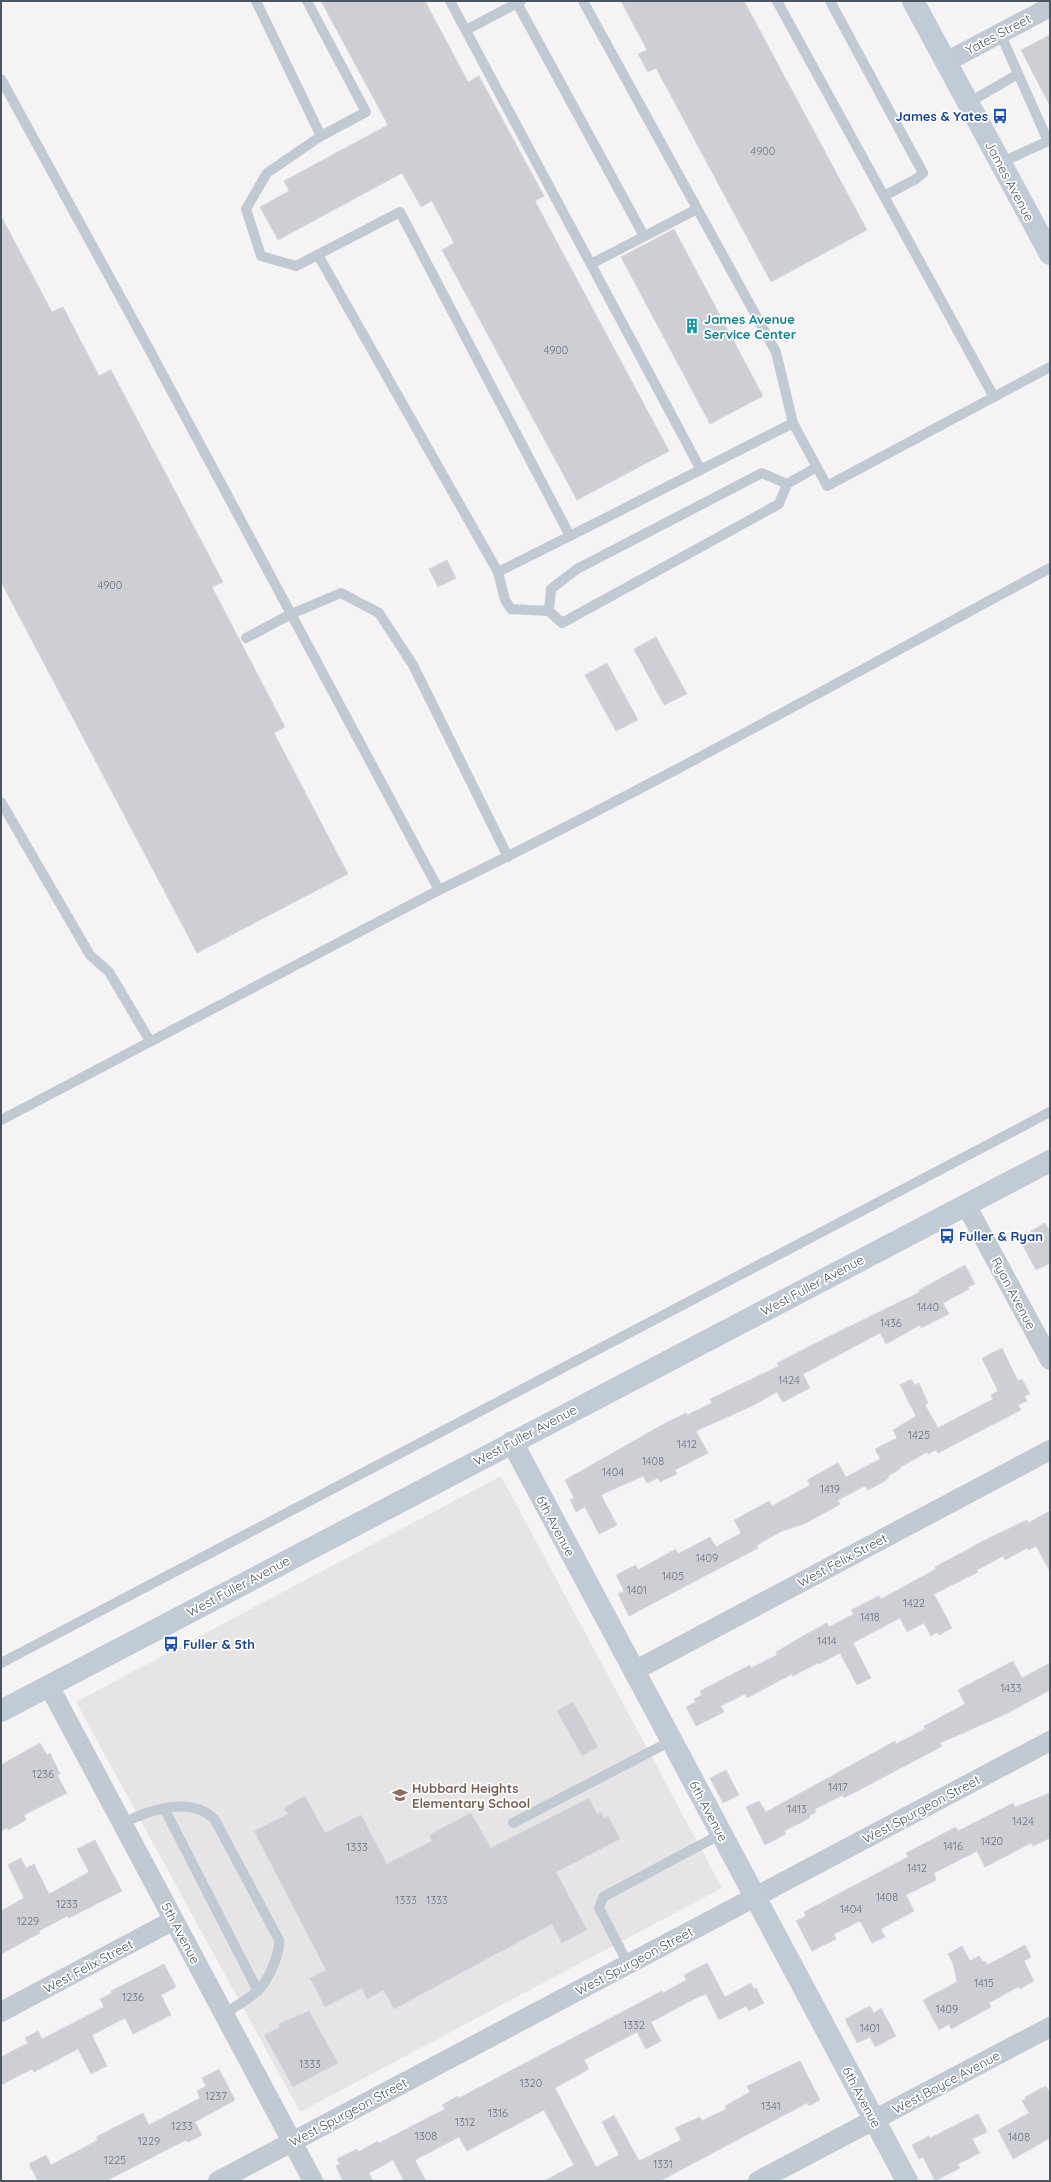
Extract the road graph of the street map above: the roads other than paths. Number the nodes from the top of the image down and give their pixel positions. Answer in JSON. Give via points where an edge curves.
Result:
{"nodes":[{"id":1,"x":256,"y":1,"type":"edge"},
{"id":2,"x":307,"y":1,"type":"edge"},
{"id":3,"x":450,"y":1,"type":"edge"},
{"id":4,"x":582,"y":1,"type":"edge"},
{"id":5,"x":777,"y":1,"type":"edge"},
{"id":6,"x":830,"y":1,"type":"edge"},
{"id":7,"x":913,"y":1,"type":"edge"},
{"id":8,"x":519,"y":2,"type":"edge"},
{"id":9,"x":1050,"y":7,"type":"edge"},
{"id":10,"x":466,"y":30,"type":"junction"},
{"id":11,"x":1000,"y":33,"type":"junction"},
{"id":12,"x":946,"y":62,"type":"junction"},
{"id":13,"x":1018,"y":74,"type":"junction"},
{"id":14,"x":1,"y":79,"type":"edge"},
{"id":15,"x":968,"y":103,"type":"junction"},
{"id":16,"x":321,"y":136,"type":"junction"},
{"id":17,"x":1000,"y":163,"type":"junction"},
{"id":18,"x":884,"y":196,"type":"junction"},
{"id":19,"x":697,"y":209,"type":"junction"},
{"id":20,"x":644,"y":236,"type":"junction"},
{"id":21,"x":1050,"y":254,"type":"edge"},
{"id":22,"x":318,"y":255,"type":"junction"},
{"id":23,"x":591,"y":264,"type":"junction"},
{"id":24,"x":1050,"y":367,"type":"edge"},
{"id":25,"x":994,"y":397,"type":"junction"},
{"id":26,"x":792,"y":423,"type":"junction"},
{"id":27,"x":817,"y":467,"type":"junction"},
{"id":28,"x":701,"y":470,"type":"junction"},
{"id":29,"x":787,"y":484,"type":"junction"},
{"id":30,"x":570,"y":536,"type":"junction"},
{"id":31,"x":1050,"y":568,"type":"edge"},
{"id":32,"x":498,"y":572,"type":"junction"},
{"id":33,"x":549,"y":611,"type":"junction"},
{"id":34,"x":291,"y":614,"type":"junction"},
{"id":35,"x":246,"y":638,"type":"dead end"},
{"id":36,"x":1,"y":802,"type":"edge"},
{"id":37,"x":508,"y":857,"type":"junction"},
{"id":38,"x":439,"y":890,"type":"junction"},
{"id":39,"x":150,"y":1041,"type":"junction"},
{"id":40,"x":1050,"y":1112,"type":"edge"},
{"id":41,"x":1,"y":1120,"type":"edge"},
{"id":42,"x":1050,"y":1161,"type":"edge"},
{"id":43,"x":966,"y":1205,"type":"junction"},
{"id":44,"x":1050,"y":1360,"type":"edge"},
{"id":45,"x":512,"y":1442,"type":"junction"},
{"id":46,"x":1050,"y":1450,"type":"edge"},
{"id":47,"x":1,"y":1663,"type":"edge"},
{"id":48,"x":634,"y":1671,"type":"junction"},
{"id":49,"x":50,"y":1686,"type":"junction"},
{"id":50,"x":1,"y":1711,"type":"edge"},
{"id":51,"x":671,"y":1741,"type":"junction"},
{"id":52,"x":1050,"y":1741,"type":"edge"},
{"id":53,"x":164,"y":1808,"type":"junction"},
{"id":54,"x":123,"y":1823,"type":"junction"},
{"id":55,"x":514,"y":1823,"type":"dead end"},
{"id":56,"x":721,"y":1834,"type":"junction"},
{"id":57,"x":755,"y":1897,"type":"junction"},
{"id":58,"x":174,"y":1920,"type":"junction"},
{"id":59,"x":628,"y":1964,"type":"junction"},
{"id":60,"x":258,"y":1991,"type":"junction"},
{"id":61,"x":1,"y":2012,"type":"edge"},
{"id":62,"x":224,"y":2014,"type":"junction"},
{"id":63,"x":1050,"y":2027,"type":"edge"},
{"id":64,"x":874,"y":2120,"type":"junction"},
{"id":65,"x":292,"y":2142,"type":"junction"},
{"id":66,"x":218,"y":2181,"type":"edge"},
{"id":67,"x":313,"y":2181,"type":"edge"},
{"id":68,"x":758,"y":2181,"type":"edge"},
{"id":69,"x":907,"y":2181,"type":"edge"}],
"edges":[{"from":1,"to":16,"type":"lane"},
{"from":2,"to":16,"type":"lane","via":[[366,112]]},
{"from":3,"to":10,"type":"lane"},
{"from":4,"to":19,"type":"lane"},
{"from":5,"to":18,"type":"lane"},
{"from":6,"to":18,"type":"lane","via":[[923,173]]},
{"from":7,"to":12,"type":"street","name":"James Avenue"},
{"from":8,"to":10,"type":"lane"},
{"from":8,"to":20,"type":"lane"},
{"from":9,"to":11,"type":"street","name":"Yates Street"},
{"from":10,"to":23,"type":"lane"},
{"from":11,"to":12,"type":"street","name":"Yates Street"},
{"from":11,"to":13,"type":"lane"},
{"from":12,"to":15,"type":"street","name":"James Avenue"},
{"from":13,"to":15,"type":"lane"},
{"from":13,"to":17,"type":"lane","via":[[1048,141]]},
{"from":14,"to":34,"type":"lane"},
{"from":15,"to":17,"type":"street","name":"James Avenue"},
{"from":16,"to":22,"type":"lane","via":[[267,173],[246,209],[261,256],[296,266]]},
{"from":17,"to":21,"type":"street","name":"James Avenue"},
{"from":18,"to":25,"type":"lane"},
{"from":19,"to":20,"type":"lane"},
{"from":19,"to":26,"type":"lane","via":[[776,352]]},
{"from":20,"to":23,"type":"lane"},
{"from":22,"to":30,"type":"lane","via":[[400,212]]},
{"from":22,"to":32,"type":"lane"},
{"from":23,"to":28,"type":"lane"},
{"from":24,"to":25,"type":"lane"},
{"from":25,"to":27,"type":"lane","via":[[827,486]]},
{"from":26,"to":27,"type":"lane"},
{"from":26,"to":28,"type":"lane"},
{"from":27,"to":29,"type":"lane"},
{"from":28,"to":30,"type":"lane"},
{"from":29,"to":33,"type":"lane","via":[[779,504],[562,623]]},
{"from":29,"to":33,"type":"lane","via":[[762,472],[577,569],[551,589]]},
{"from":30,"to":32,"type":"lane"},
{"from":31,"to":37,"type":"lane","via":[[750,731]]},
{"from":32,"to":33,"type":"lane","via":[[505,600],[511,609]]},
{"from":34,"to":35,"type":"lane"},
{"from":34,"to":37,"type":"lane","via":[[341,593],[379,614],[413,665]]},
{"from":34,"to":38,"type":"lane"},
{"from":36,"to":39,"type":"lane","via":[[90,955],[109,972]]},
{"from":37,"to":38,"type":"lane"},
{"from":38,"to":39,"type":"lane"},
{"from":39,"to":41,"type":"lane"},
{"from":40,"to":47,"type":"lane"},
{"from":42,"to":43,"type":"street","name":"West Fuller Avenue"},
{"from":43,"to":44,"type":"street","name":"Ryan Avenue"},
{"from":43,"to":45,"type":"street","name":"West Fuller Avenue"},
{"from":45,"to":48,"type":"street","name":"6th Avenue"},
{"from":45,"to":49,"type":"street","name":"West Fuller Avenue"},
{"from":46,"to":48,"type":"street","name":"West Felix Street"},
{"from":48,"to":51,"type":"street","name":"6th Avenue"},
{"from":49,"to":50,"type":"street","name":"West Fuller Avenue"},
{"from":49,"to":54,"type":"street","name":"5th Avenue"},
{"from":51,"to":55,"type":"lane"},
{"from":51,"to":56,"type":"street","name":"6th Avenue"},
{"from":52,"to":57,"type":"street","name":"West Spurgeon Street"},
{"from":53,"to":54,"type":"lane"},
{"from":53,"to":60,"type":"lane"},
{"from":53,"to":60,"type":"lane","via":[[198,1808],[208,1812],[215,1820],[279,1940],[280,1946],[268,1980]]},
{"from":54,"to":58,"type":"street","name":"5th Avenue"},
{"from":56,"to":57,"type":"street","name":"6th Avenue"},
{"from":56,"to":59,"type":"lane","via":[[603,1898],[599,1908]]},
{"from":57,"to":59,"type":"street","name":"West Spurgeon Street"},
{"from":57,"to":64,"type":"street","name":"6th Avenue"},
{"from":58,"to":61,"type":"street","name":"West Felix Street"},
{"from":58,"to":62,"type":"street","name":"5th Avenue"},
{"from":59,"to":65,"type":"street","name":"West Spurgeon Street"},
{"from":60,"to":62,"type":"lane"},
{"from":62,"to":65,"type":"street","name":"5th Avenue"},
{"from":63,"to":64,"type":"street","name":"West Boyce Avenue"},
{"from":64,"to":68,"type":"street","name":"West Boyce Avenue"},
{"from":64,"to":69,"type":"street","name":"6th Avenue"},
{"from":65,"to":66,"type":"street","name":"West Spurgeon Street"},
{"from":65,"to":67,"type":"street","name":"5th Avenue"}]}
